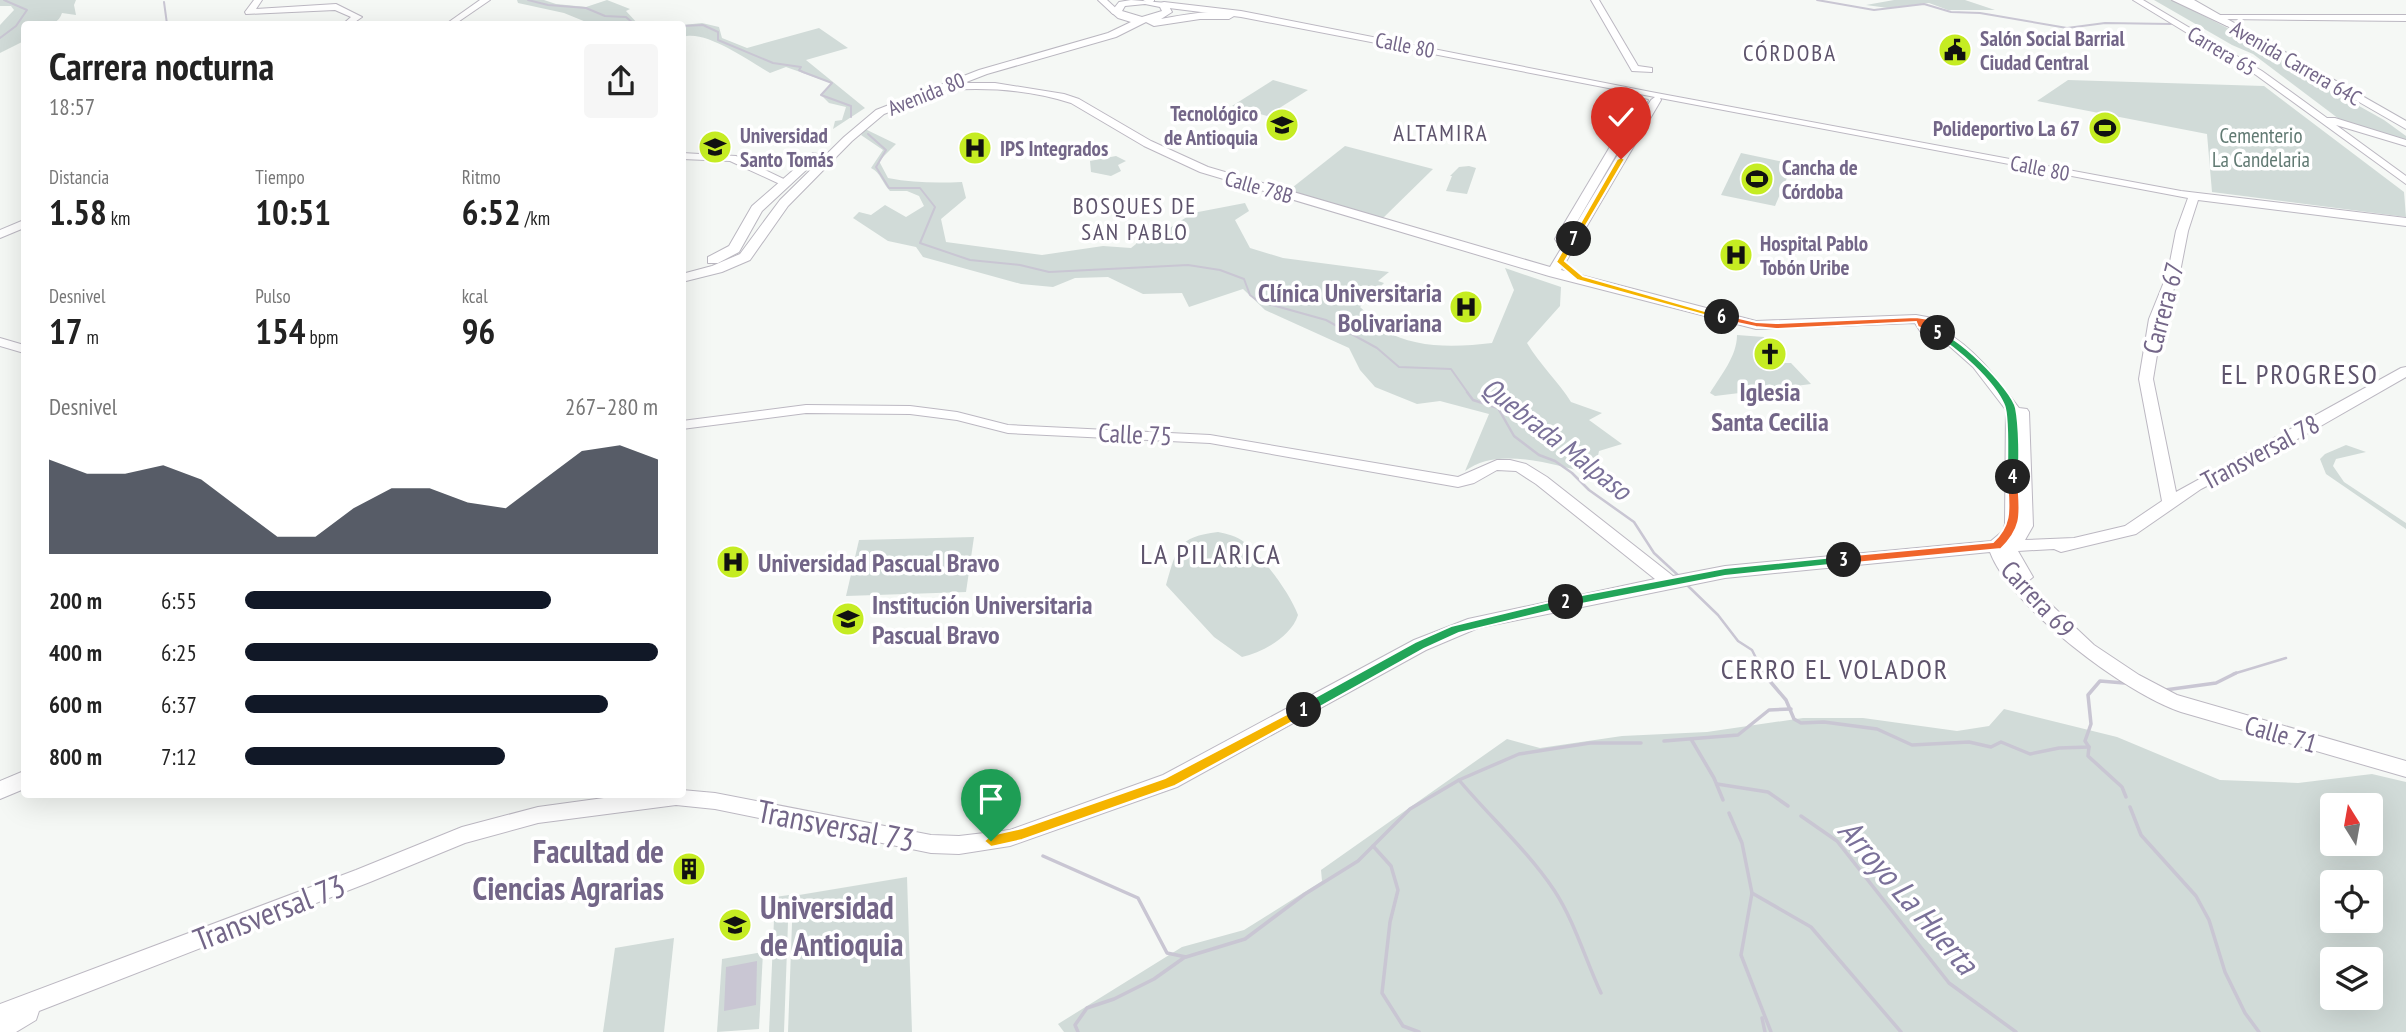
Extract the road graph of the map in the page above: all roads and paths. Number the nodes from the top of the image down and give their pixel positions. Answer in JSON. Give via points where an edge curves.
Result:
{"nodes":[{"id":1,"x":258,"y":0,"type":"edge"},
{"id":2,"x":486,"y":0,"type":"edge"},
{"id":3,"x":1595,"y":0,"type":"edge"},
{"id":4,"x":2137,"y":0,"type":"edge"},
{"id":5,"x":2149,"y":0,"type":"edge"},
{"id":6,"x":2176,"y":0,"type":"edge"},
{"id":7,"x":2187,"y":0,"type":"edge"},
{"id":8,"x":2195,"y":0,"type":"edge"},
{"id":9,"x":1103,"y":1,"type":"edge"},
{"id":10,"x":1155,"y":2,"type":"edge"},
{"id":11,"x":1229,"y":16,"type":"junction"},
{"id":12,"x":1155,"y":18,"type":"junction"},
{"id":13,"x":2406,"y":18,"type":"edge"},
{"id":14,"x":2224,"y":19,"type":"junction"},
{"id":15,"x":352,"y":21,"type":"edge"},
{"id":16,"x":454,"y":21,"type":"edge"},
{"id":17,"x":1119,"y":21,"type":"junction"},
{"id":18,"x":970,"y":83,"type":"junction"},
{"id":19,"x":928,"y":90,"type":"junction"},
{"id":20,"x":1643,"y":96,"type":"junction"},
{"id":21,"x":2321,"y":118,"type":"junction"},
{"id":22,"x":2337,"y":122,"type":"junction"},
{"id":23,"x":2406,"y":124,"type":"edge"},
{"id":24,"x":2406,"y":143,"type":"edge"},
{"id":25,"x":686,"y":156,"type":"edge"},
{"id":26,"x":2384,"y":156,"type":"junction"},
{"id":27,"x":1608,"y":157,"type":"junction"},
{"id":28,"x":1621,"y":159,"type":"junction"},
{"id":29,"x":2406,"y":172,"type":"edge"},
{"id":30,"x":2406,"y":181,"type":"edge"},
{"id":31,"x":786,"y":183,"type":"junction"},
{"id":32,"x":2193,"y":196,"type":"junction"},
{"id":33,"x":757,"y":209,"type":"junction"},
{"id":34,"x":775,"y":214,"type":"junction"},
{"id":35,"x":2406,"y":222,"type":"edge"},
{"id":36,"x":21,"y":225,"type":"edge"},
{"id":37,"x":0,"y":234,"type":"edge"},
{"id":38,"x":742,"y":234,"type":"junction"},
{"id":39,"x":762,"y":234,"type":"junction"},
{"id":40,"x":686,"y":267,"type":"edge"},
{"id":41,"x":1551,"y":267,"type":"junction"},
{"id":42,"x":686,"y":277,"type":"edge"},
{"id":43,"x":1627,"y":296,"type":"junction"},
{"id":44,"x":1650,"y":298,"type":"junction"},
{"id":45,"x":1930,"y":326,"type":"junction"},
{"id":46,"x":1895,"y":327,"type":"junction"},
{"id":47,"x":1952,"y":341,"type":"junction"},
{"id":48,"x":0,"y":342,"type":"edge"},
{"id":49,"x":21,"y":348,"type":"edge"},
{"id":50,"x":2406,"y":371,"type":"edge"},
{"id":51,"x":686,"y":424,"type":"edge"},
{"id":52,"x":2163,"y":471,"type":"junction"},
{"id":53,"x":2196,"y":486,"type":"junction"},
{"id":54,"x":2170,"y":503,"type":"junction"},
{"id":55,"x":2025,"y":526,"type":"junction"},
{"id":56,"x":2054,"y":543,"type":"junction"},
{"id":57,"x":2071,"y":543,"type":"junction"},
{"id":58,"x":1620,"y":548,"type":"junction"},
{"id":59,"x":1941,"y":552,"type":"junction"},
{"id":60,"x":2004,"y":552,"type":"junction"},
{"id":61,"x":1643,"y":573,"type":"junction"},
{"id":62,"x":1673,"y":582,"type":"junction"},
{"id":63,"x":1627,"y":590,"type":"junction"},
{"id":64,"x":2158,"y":694,"type":"joint"},
{"id":65,"x":2406,"y":769,"type":"edge"},
{"id":66,"x":21,"y":781,"type":"edge"},
{"id":67,"x":0,"y":790,"type":"edge"},
{"id":68,"x":21,"y":792,"type":"edge"},
{"id":69,"x":665,"y":798,"type":"edge"},
{"id":70,"x":686,"y":798,"type":"edge"},
{"id":71,"x":0,"y":800,"type":"edge"},
{"id":72,"x":66,"y":990,"type":"junction"},
{"id":73,"x":0,"y":1015,"type":"edge"},
{"id":74,"x":0,"y":1028,"type":"edge"}],
"edges":[{"from":1,"to":15,"type":"main road","via":[[249,12],[336,7],[358,17]]},
{"from":2,"to":16,"type":"main road"},
{"from":3,"to":20,"type":"main road","via":[[1634,69],[1649,70],[1643,76]]},
{"from":4,"to":21,"type":"main road","name":"Carrera 65","via":[[2243,62]]},
{"from":5,"to":22,"type":"main road","name":"Carrera 65","via":[[2247,58]]},
{"from":6,"to":14,"type":"main road"},
{"from":7,"to":14,"type":"main road","name":"Avenida Carrera 64C"},
{"from":8,"to":14,"type":"main road","name":"Avenida Carrera 64C"},
{"from":9,"to":17,"type":"main road"},
{"from":10,"to":12,"type":"main road","via":[[1167,12]]},
{"from":10,"to":17,"type":"main road","via":[[1119,6]]},
{"from":10,"to":20,"type":"main road","name":"Calle 80"},
{"from":11,"to":12,"type":"main road","name":"Calle 80"},
{"from":11,"to":17,"type":"main road"},
{"from":11,"to":20,"type":"main road","name":"Calle 80"},
{"from":12,"to":17,"type":"main road","name":"Avenida 80"},
{"from":13,"to":14,"type":"main road","via":[[2293,15]]},
{"from":14,"to":23,"type":"main road","name":"Avenida Carrera 64C"},
{"from":17,"to":18,"type":"main road","name":"Avenida 80"},
{"from":17,"to":19,"type":"main road","name":"Avenida 80","via":[[1098,36],[1002,61]]},
{"from":18,"to":19,"type":"main road","name":"Avenida 80"},
{"from":18,"to":41,"type":"main road","name":"Calle 78B","via":[[1075,100],[1150,147],[1191,166],[1525,265]]},
{"from":19,"to":31,"type":"main road","name":"Avenida 80","via":[[848,124]]},
{"from":19,"to":34,"type":"main road","name":"Avenida 80","via":[[868,121]]},
{"from":20,"to":27,"type":"main road"},
{"from":20,"to":28,"type":"main road"},
{"from":20,"to":32,"type":"main road","name":"Calle 80"},
{"from":21,"to":22,"type":"main road"},
{"from":21,"to":30,"type":"main road","name":"Carrera 65"},
{"from":22,"to":24,"type":"main road"},
{"from":22,"to":26,"type":"main road","name":"Carrera 65"},
{"from":24,"to":26,"type":"main road","via":[[2376,142]]},
{"from":25,"to":31,"type":"main road","via":[[732,158]]},
{"from":26,"to":29,"type":"main road","name":"Carrera 65"},
{"from":27,"to":28,"type":"main road"},
{"from":27,"to":41,"type":"main road"},
{"from":28,"to":41,"type":"main road"},
{"from":31,"to":33,"type":"main road","name":"Avenida 80"},
{"from":31,"to":34,"type":"main road","via":[[791,186],[777,202]]},
{"from":32,"to":35,"type":"main road","name":"Calle 80"},
{"from":32,"to":52,"type":"main road","name":"Carrera 67","via":[[2174,272],[2156,318],[2146,379]]},
{"from":33,"to":34,"type":"main road","via":[[754,223],[763,224]]},
{"from":33,"to":38,"type":"main road","name":"Avenida 80"},
{"from":34,"to":39,"type":"main road","name":"Avenida 80"},
{"from":36,"to":37,"type":"main road"},
{"from":38,"to":39,"type":"main road","via":[[754,229]]},
{"from":38,"to":40,"type":"main road","name":"Avenida 80","via":[[724,256]]},
{"from":39,"to":42,"type":"main road","name":"Avenida 80","via":[[741,259]]},
{"from":41,"to":43,"type":"main road","via":[[1556,278]]},
{"from":41,"to":44,"type":"main road"},
{"from":43,"to":44,"type":"main road"},
{"from":43,"to":46,"type":"main road","via":[[1753,330]]},
{"from":44,"to":45,"type":"main road","via":[[1756,325]]},
{"from":45,"to":46,"type":"main road"},
{"from":45,"to":47,"type":"main road","name":"Carrera 69"},
{"from":45,"to":55,"type":"main road","name":"Carrera 69","via":[[1985,361],[2021,410]]},
{"from":46,"to":47,"type":"main road"},
{"from":47,"to":60,"type":"main road","name":"Carrera 69","via":[[1978,364],[2012,410],[2013,524]]},
{"from":48,"to":49,"type":"main road"},
{"from":50,"to":53,"type":"main road","name":"Transversal 78"},
{"from":51,"to":58,"type":"main road","name":"Calle 75","via":[[806,409],[910,410],[1008,429],[1202,438],[1458,482],[1476,478],[1491,467],[1509,465],[1534,474],[1573,513]]},
{"from":52,"to":53,"type":"main road"},
{"from":52,"to":54,"type":"main road","name":"Carrera 67"},
{"from":53,"to":54,"type":"main road","name":"Transversal 78"},
{"from":54,"to":57,"type":"main road","name":"Transversal 78","via":[[2130,530]]},
{"from":55,"to":56,"type":"main road","via":[[2035,537]]},
{"from":55,"to":60,"type":"main road","name":"Carrera 69"},
{"from":56,"to":57,"type":"main road"},
{"from":56,"to":60,"type":"main road"},
{"from":57,"to":60,"type":"main road"},
{"from":58,"to":61,"type":"main road","name":"Calle 75"},
{"from":58,"to":62,"type":"main road","name":"Calle 75"},
{"from":59,"to":60,"type":"main road"},
{"from":59,"to":60,"type":"main road"},
{"from":59,"to":62,"type":"main road","name":"Transversal 73","via":[[1779,566]]},
{"from":60,"to":64,"type":"main road","name":"Carrera 69","via":[[2086,649]]},
{"from":61,"to":62,"type":"main road","name":"Calle 75"},
{"from":61,"to":63,"type":"main road","via":[[1638,585]]},
{"from":62,"to":63,"type":"main road","name":"Transversal 73"},
{"from":63,"to":70,"type":"main road","name":"Transversal 73","via":[[1455,629],[1170,782],[1010,838],[931,844]]},
{"from":64,"to":65,"type":"main road","name":"Calle 71","via":[[2197,710]]},
{"from":66,"to":67,"type":"main road"},
{"from":68,"to":71,"type":"main road"},
{"from":69,"to":72,"type":"main road","name":"Transversal 73","via":[[538,815],[462,835]]},
{"from":72,"to":73,"type":"main road","name":"Transversal 73"},
{"from":72,"to":74,"type":"main road"}]}
